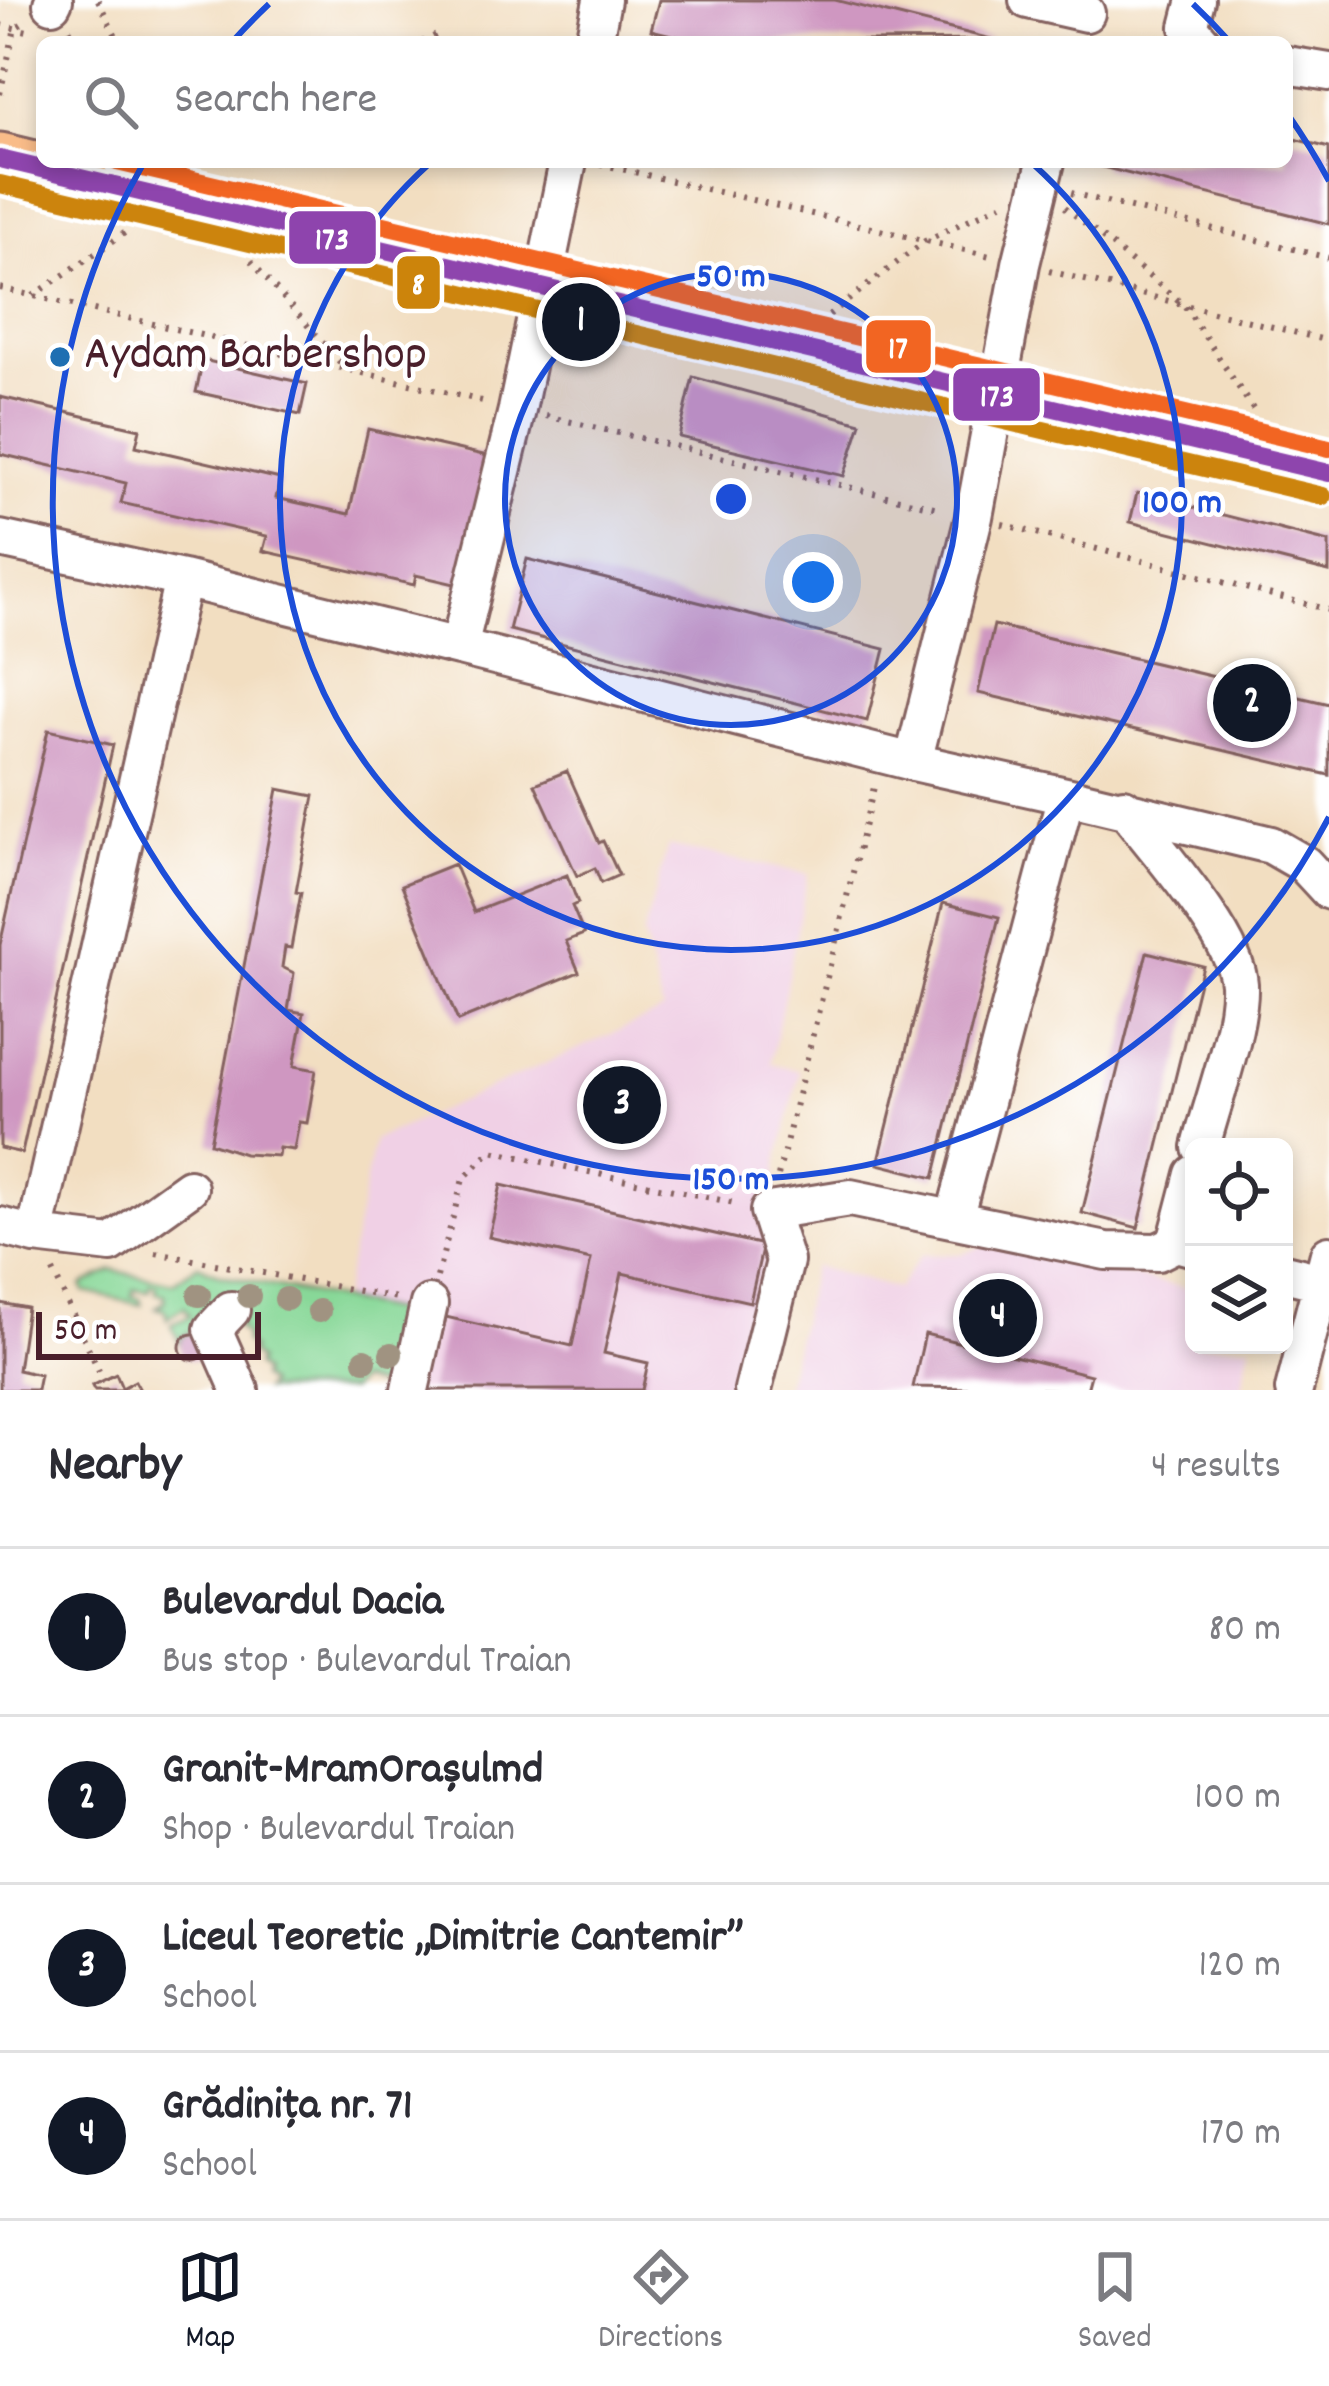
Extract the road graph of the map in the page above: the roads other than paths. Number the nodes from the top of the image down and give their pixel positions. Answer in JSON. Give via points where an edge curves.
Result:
{"nodes":[{"id":1,"x":602,"y":0,"type":"edge"},
{"id":2,"x":1028,"y":0,"type":"edge"},
{"id":3,"x":1196,"y":0,"type":"edge"},
{"id":4,"x":1084,"y":18,"type":"edge"},
{"id":5,"x":595,"y":36,"type":"edge"},
{"id":6,"x":1197,"y":36,"type":"edge"},
{"id":7,"x":1293,"y":66,"type":"edge"},
{"id":8,"x":1329,"y":72,"type":"edge"},
{"id":9,"x":0,"y":159,"type":"edge"},
{"id":10,"x":36,"y":167,"type":"edge"},
{"id":11,"x":38,"y":168,"type":"edge"},
{"id":12,"x":567,"y":168,"type":"edge"},
{"id":13,"x":1043,"y":174,"type":"edge"},
{"id":14,"x":544,"y":287,"type":"junction"},
{"id":15,"x":996,"y":394,"type":"junction"},
{"id":16,"x":1329,"y":473,"type":"edge"},
{"id":17,"x":0,"y":539,"type":"edge"},
{"id":18,"x":183,"y":579,"type":"junction"},
{"id":19,"x":459,"y":647,"type":"junction"},
{"id":20,"x":898,"y":758,"type":"junction"},
{"id":21,"x":1066,"y":796,"type":"junction"},
{"id":22,"x":1124,"y":807,"type":"junction"},
{"id":23,"x":1329,"y":891,"type":"edge"},
{"id":24,"x":1203,"y":1138,"type":"edge"},
{"id":25,"x":189,"y":1188,"type":"dead end"},
{"id":26,"x":954,"y":1219,"type":"junction"},
{"id":27,"x":17,"y":1230,"type":"edge"},
{"id":28,"x":1185,"y":1246,"type":"edge"},
{"id":29,"x":1325,"y":1268,"type":"edge"},
{"id":30,"x":1293,"y":1272,"type":"edge"},
{"id":31,"x":429,"y":1304,"type":"road end"},
{"id":32,"x":410,"y":1390,"type":"edge"},
{"id":33,"x":753,"y":1390,"type":"edge"},
{"id":34,"x":1294,"y":1390,"type":"edge"}],
"edges":[{"from":1,"to":5,"type":"street"},
{"from":2,"to":4,"type":"street"},
{"from":3,"to":6,"type":"street","via":[[1189,27]]},
{"from":7,"to":8,"type":"street"},
{"from":9,"to":10,"type":"highway"},
{"from":11,"to":14,"type":"highway"},
{"from":12,"to":14,"type":"street"},
{"from":13,"to":15,"type":"street"},
{"from":14,"to":15,"type":"highway"},
{"from":14,"to":19,"type":"street"},
{"from":15,"to":16,"type":"highway"},
{"from":15,"to":20,"type":"street","via":[[974,517]]},
{"from":17,"to":18,"type":"street"},
{"from":18,"to":19,"type":"street"},
{"from":18,"to":27,"type":"street"},
{"from":19,"to":20,"type":"street"},
{"from":20,"to":21,"type":"street"},
{"from":21,"to":22,"type":"street"},
{"from":21,"to":26,"type":"street"},
{"from":22,"to":23,"type":"street","via":[[1271,844]]},
{"from":22,"to":24,"type":"street","via":[[1237,969],[1236,1011]]},
{"from":25,"to":27,"type":"street","via":[[111,1244]]},
{"from":26,"to":28,"type":"street","via":[[1106,1251]]},
{"from":26,"to":33,"type":"street","via":[[850,1198],[769,1211],[785,1261]]},
{"from":29,"to":30,"type":"street"},
{"from":29,"to":34,"type":"street"},
{"from":31,"to":32,"type":"street"}]}
